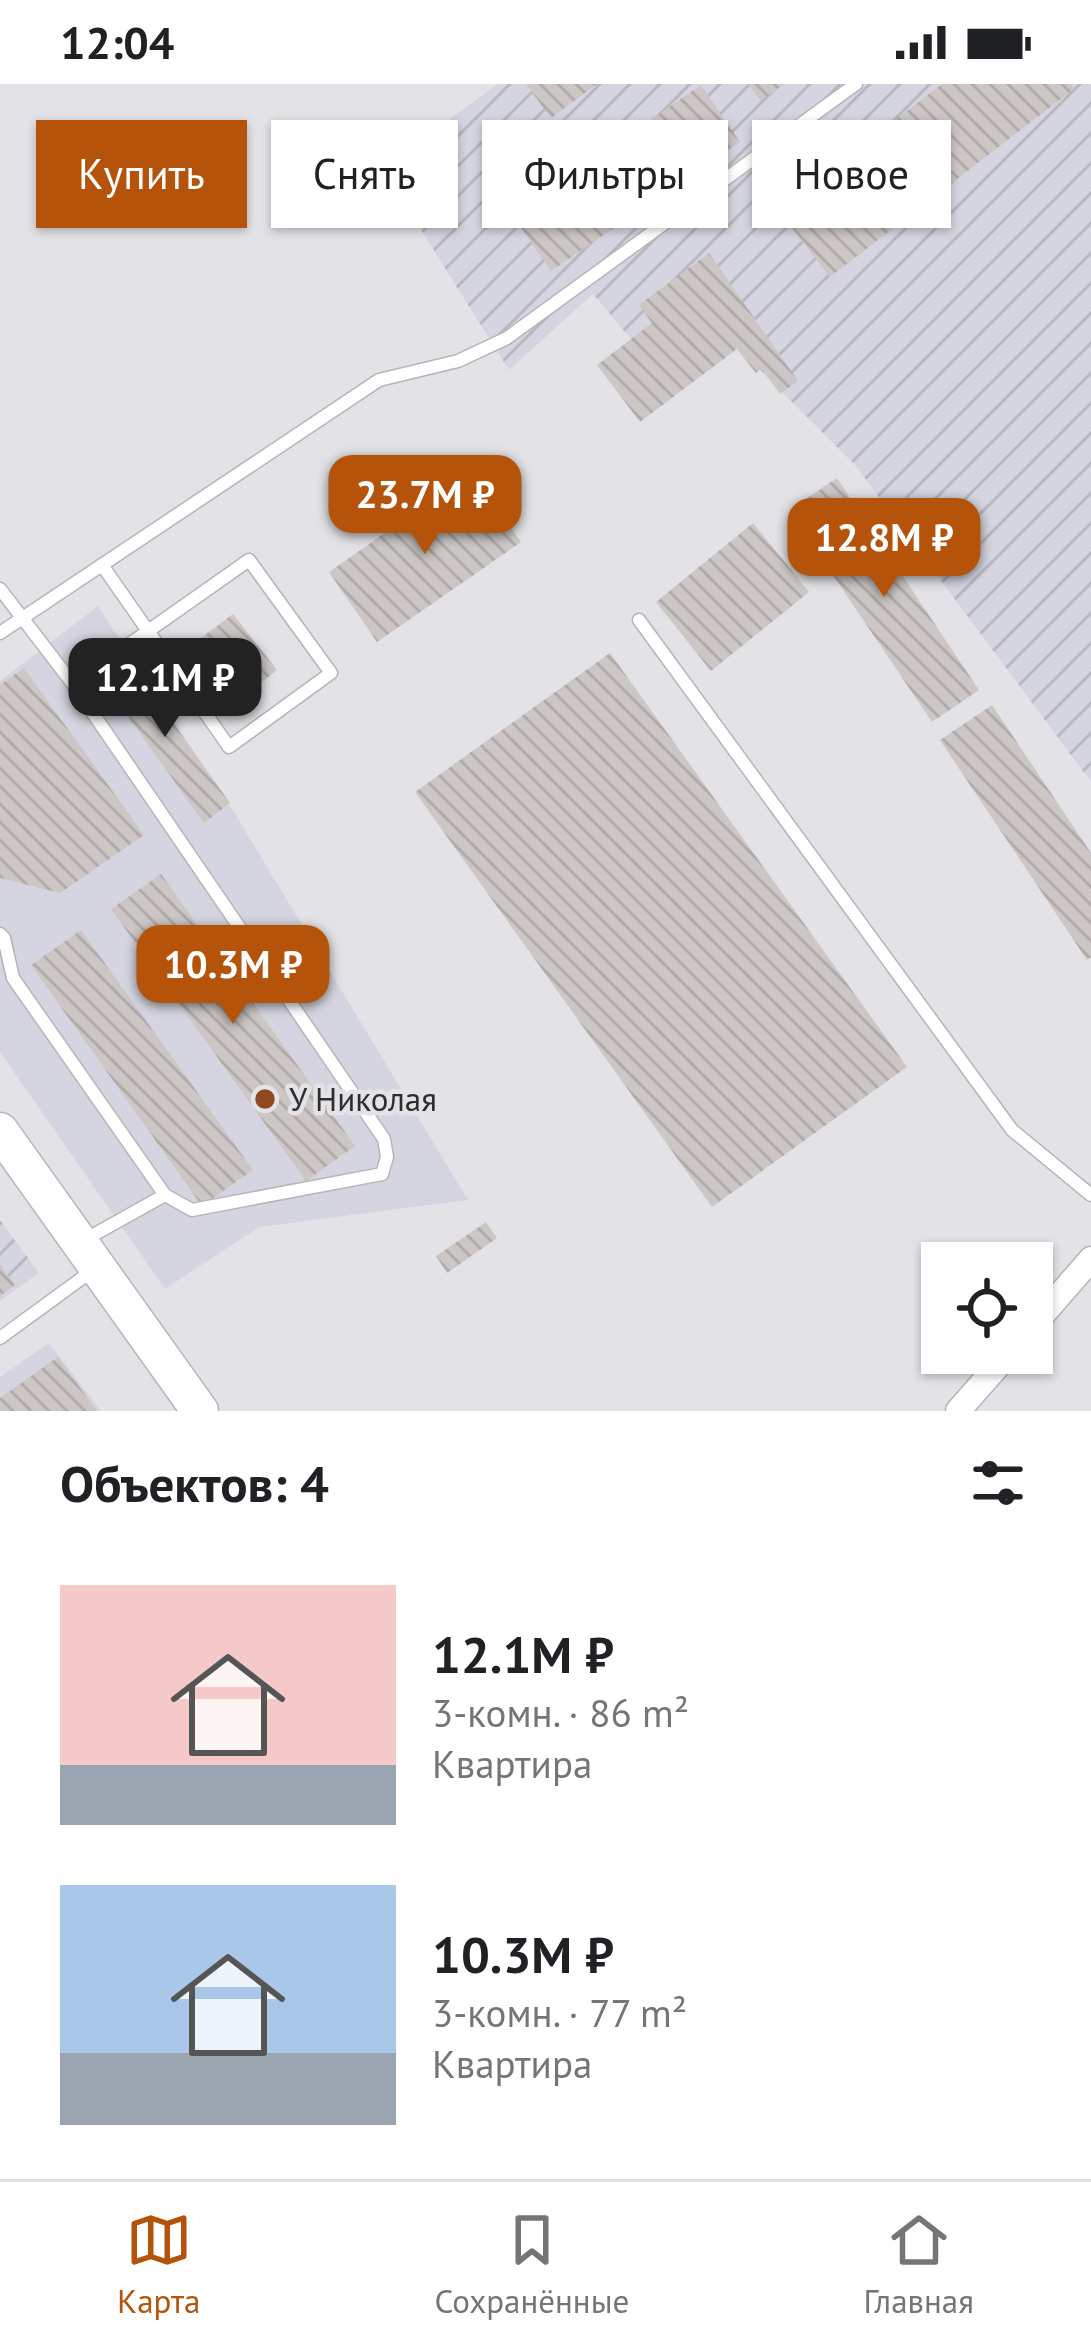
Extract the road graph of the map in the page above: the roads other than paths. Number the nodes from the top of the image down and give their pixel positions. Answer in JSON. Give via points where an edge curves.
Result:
{"nodes":[{"id":1,"x":856,"y":84,"type":"edge"},
{"id":2,"x":102,"y":565,"type":"junction"},
{"id":3,"x":0,"y":589,"type":"edge"},
{"id":4,"x":22,"y":618,"type":"junction"},
{"id":5,"x":639,"y":620,"type":"dead end"},
{"id":6,"x":147,"y":629,"type":"junction"},
{"id":7,"x":0,"y":633,"type":"edge"},
{"id":8,"x":73,"y":684,"type":"junction"},
{"id":9,"x":0,"y":934,"type":"edge"},
{"id":10,"x":0,"y":1131,"type":"edge"},
{"id":11,"x":165,"y":1195,"type":"junction"},
{"id":12,"x":1091,"y":1195,"type":"edge"},
{"id":13,"x":88,"y":1255,"type":"junction"},
{"id":14,"x":1091,"y":1259,"type":"edge"},
{"id":15,"x":1053,"y":1303,"type":"edge"},
{"id":16,"x":0,"y":1338,"type":"edge"},
{"id":17,"x":991,"y":1374,"type":"edge"},
{"id":18,"x":200,"y":1411,"type":"edge"},
{"id":19,"x":958,"y":1411,"type":"edge"}],
"edges":[{"from":1,"to":2,"type":"lane","via":[[507,338],[458,361],[379,380]]},
{"from":2,"to":4,"type":"lane"},
{"from":2,"to":6,"type":"lane"},
{"from":3,"to":4,"type":"lane"},
{"from":4,"to":7,"type":"lane"},
{"from":4,"to":8,"type":"lane"},
{"from":5,"to":12,"type":"lane","via":[[1012,1130]]},
{"from":6,"to":6,"type":"lane","via":[[230,746],[331,673],[249,560]]},
{"from":6,"to":8,"type":"lane"},
{"from":8,"to":11,"type":"lane","via":[[384,1139],[382,1174],[192,1210]]},
{"from":9,"to":11,"type":"lane","via":[[13,977]]},
{"from":10,"to":13,"type":"main road"},
{"from":11,"to":13,"type":"lane"},
{"from":13,"to":16,"type":"lane"},
{"from":13,"to":18,"type":"main road"},
{"from":14,"to":15,"type":"street"},
{"from":17,"to":19,"type":"street"}]}
